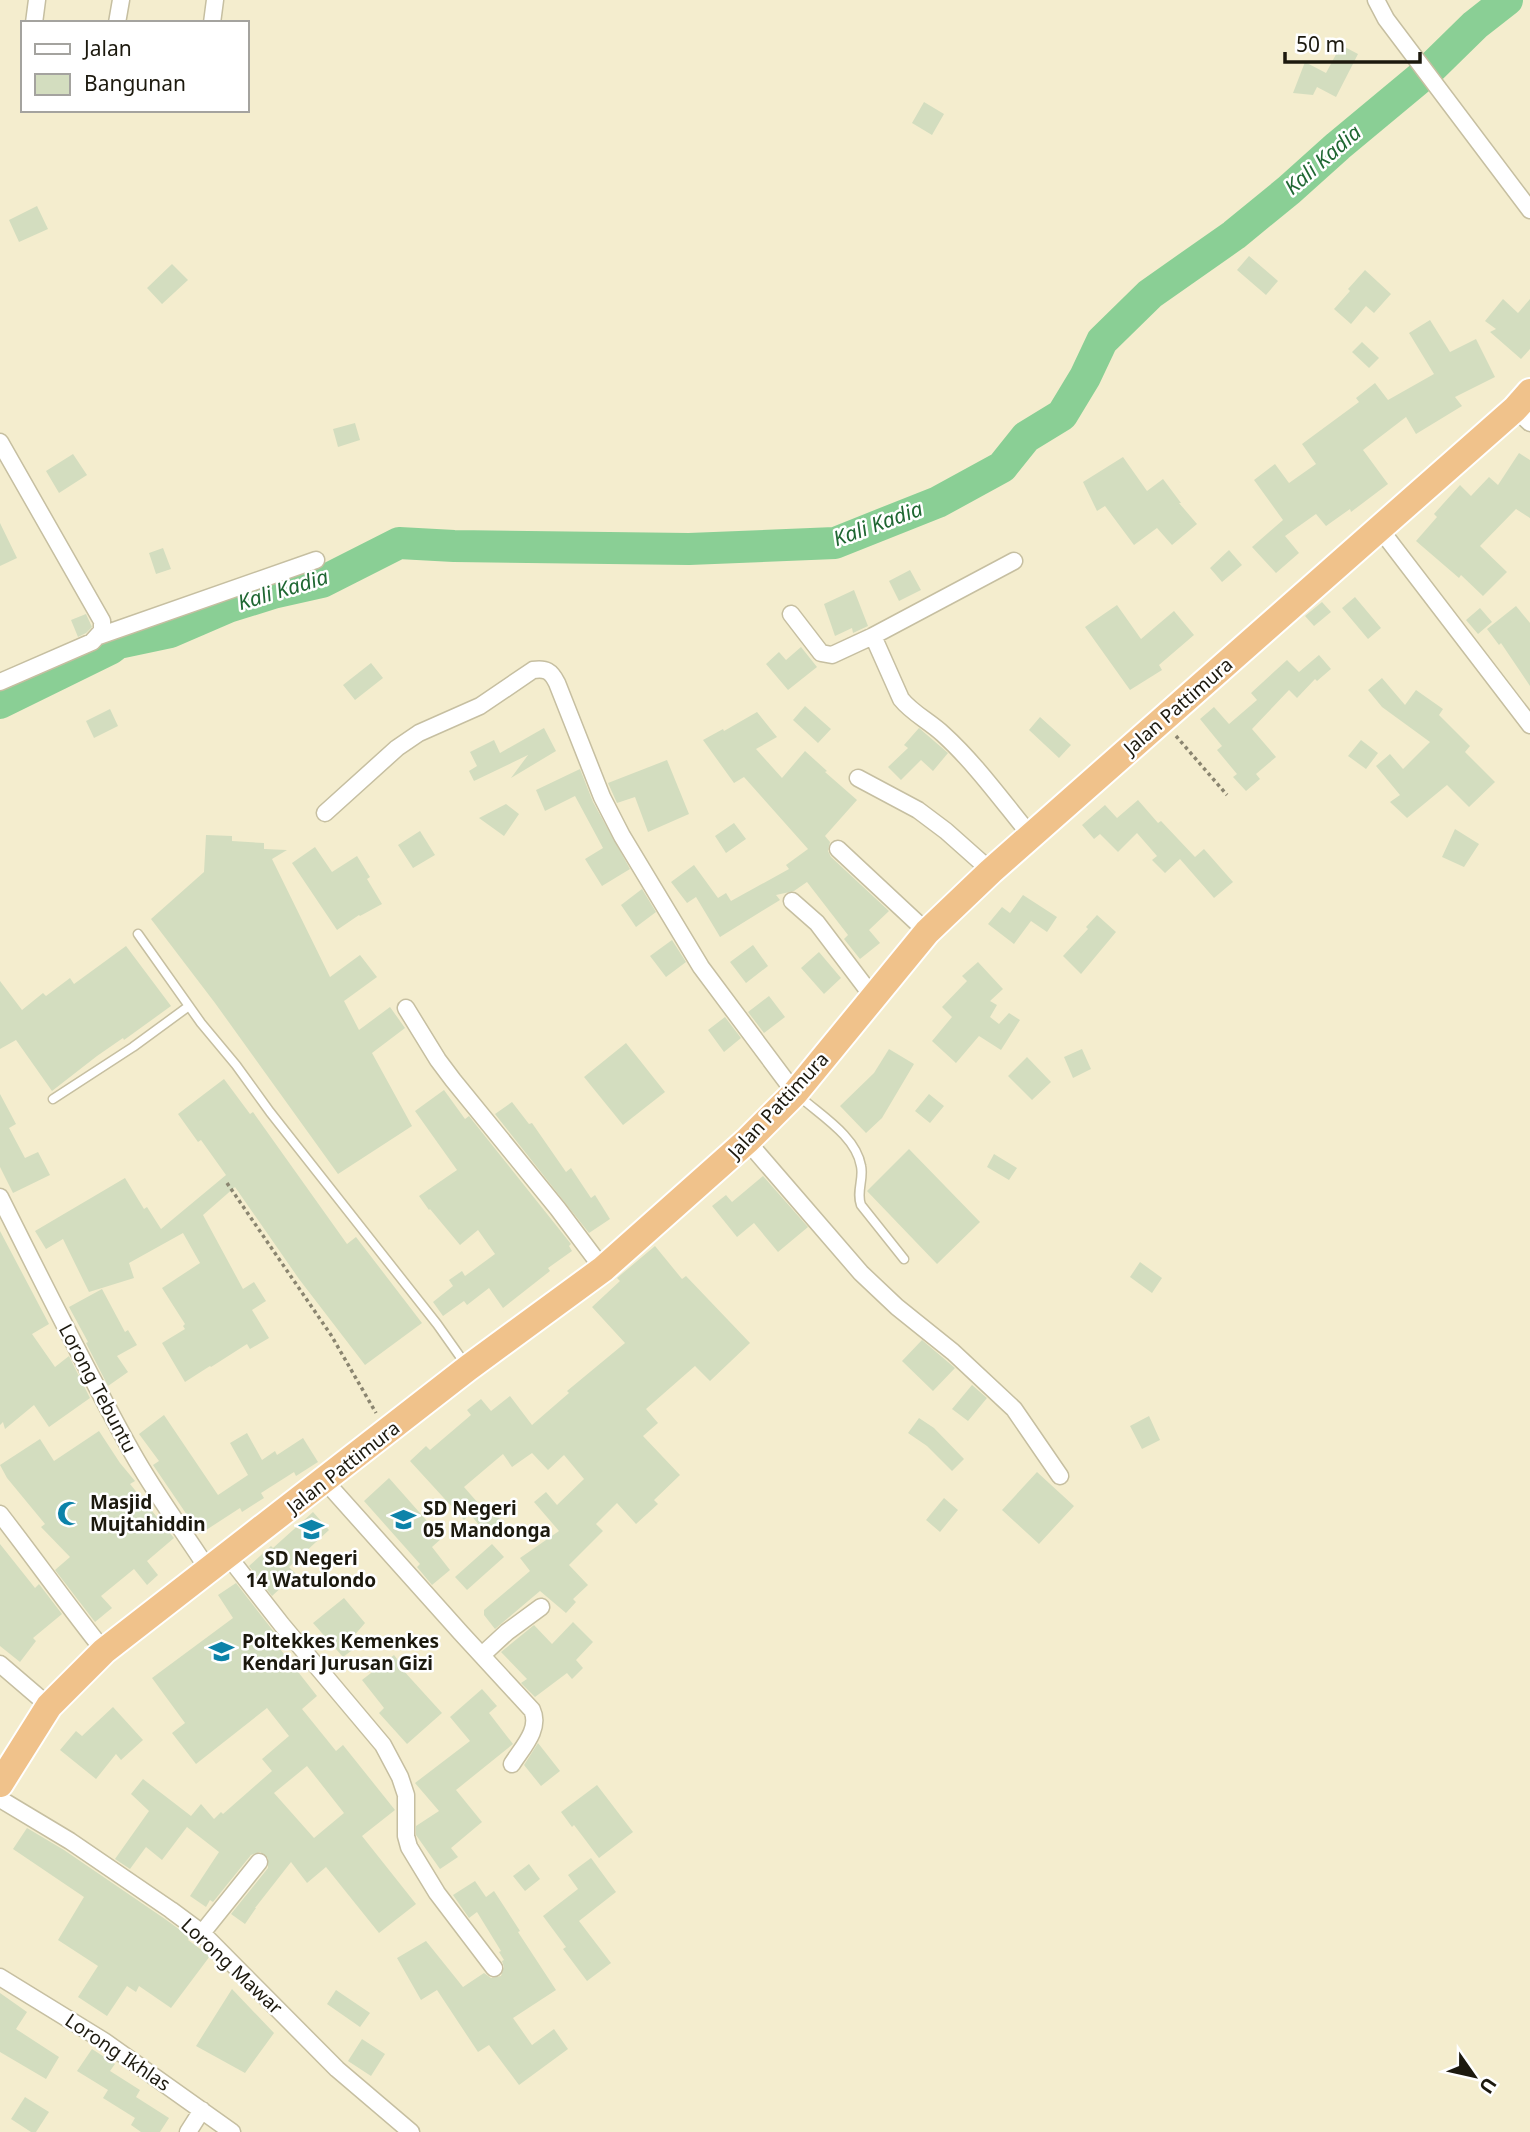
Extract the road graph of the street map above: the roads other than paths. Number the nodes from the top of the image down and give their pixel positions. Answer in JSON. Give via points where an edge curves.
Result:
{"nodes":[{"id":1,"x":37,"y":0,"type":"edge"},
{"id":2,"x":121,"y":0,"type":"edge"},
{"id":3,"x":215,"y":0,"type":"edge"},
{"id":4,"x":1376,"y":0,"type":"edge"},
{"id":5,"x":34,"y":21,"type":"edge"},
{"id":6,"x":117,"y":21,"type":"edge"},
{"id":7,"x":212,"y":21,"type":"edge"},
{"id":8,"x":1530,"y":210,"type":"edge"},
{"id":9,"x":1525,"y":408,"type":"edge"},
{"id":10,"x":0,"y":442,"type":"edge"},
{"id":11,"x":1380,"y":529,"type":"junction"},
{"id":12,"x":316,"y":560,"type":"dead end"},
{"id":13,"x":1014,"y":561,"type":"dead end"},
{"id":14,"x":791,"y":614,"type":"dead end"},
{"id":15,"x":100,"y":636,"type":"junction"},
{"id":16,"x":873,"y":636,"type":"junction"},
{"id":17,"x":0,"y":682,"type":"edge"},
{"id":18,"x":1530,"y":725,"type":"edge"},
{"id":19,"x":858,"y":778,"type":"dead end"},
{"id":20,"x":325,"y":813,"type":"dead end"},
{"id":21,"x":1032,"y":836,"type":"junction"},
{"id":22,"x":838,"y":849,"type":"dead end"},
{"id":23,"x":991,"y":871,"type":"junction"},
{"id":24,"x":793,"y":901,"type":"dead end"},
{"id":25,"x":927,"y":932,"type":"junction"},
{"id":26,"x":138,"y":934,"type":"dead end"},
{"id":27,"x":873,"y":997,"type":"junction"},
{"id":28,"x":189,"y":1006,"type":"junction"},
{"id":29,"x":407,"y":1008,"type":"dead end"},
{"id":30,"x":795,"y":1093,"type":"junction"},
{"id":31,"x":53,"y":1100,"type":"dead end"},
{"id":32,"x":747,"y":1141,"type":"junction"},
{"id":33,"x":0,"y":1197,"type":"edge"},
{"id":34,"x":904,"y":1259,"type":"dead end"},
{"id":35,"x":603,"y":1269,"type":"junction"},
{"id":36,"x":468,"y":1368,"type":"junction"},
{"id":37,"x":1060,"y":1476,"type":"dead end"},
{"id":38,"x":325,"y":1481,"type":"junction"},
{"id":39,"x":0,"y":1514,"type":"edge"},
{"id":40,"x":218,"y":1564,"type":"junction"},
{"id":41,"x":541,"y":1607,"type":"dead end"},
{"id":42,"x":104,"y":1651,"type":"junction"},
{"id":43,"x":482,"y":1655,"type":"junction"},
{"id":44,"x":0,"y":1664,"type":"edge"},
{"id":45,"x":49,"y":1706,"type":"junction"},
{"id":46,"x":512,"y":1764,"type":"dead end"},
{"id":47,"x":0,"y":1784,"type":"edge"},
{"id":48,"x":0,"y":1799,"type":"edge"},
{"id":49,"x":259,"y":1862,"type":"dead end"},
{"id":50,"x":202,"y":1933,"type":"junction"},
{"id":51,"x":494,"y":1968,"type":"dead end"},
{"id":52,"x":0,"y":1977,"type":"edge"},
{"id":53,"x":202,"y":2110,"type":"junction"},
{"id":54,"x":188,"y":2132,"type":"edge"},
{"id":55,"x":232,"y":2132,"type":"edge"},
{"id":56,"x":411,"y":2132,"type":"edge"}],
"edges":[{"from":1,"to":5,"type":"street"},
{"from":2,"to":6,"type":"street"},
{"from":3,"to":7,"type":"street"},
{"from":4,"to":8,"type":"street"},
{"from":9,"to":11,"type":"highway","name":"Jalan Pattimura"},
{"from":10,"to":15,"type":"street","via":[[102,621]]},
{"from":11,"to":18,"type":"street"},
{"from":11,"to":21,"type":"highway","name":"Jalan Pattimura"},
{"from":12,"to":15,"type":"street"},
{"from":13,"to":16,"type":"street"},
{"from":14,"to":16,"type":"street","via":[[826,656]]},
{"from":15,"to":17,"type":"street"},
{"from":16,"to":21,"type":"street","via":[[907,707],[959,750]]},
{"from":19,"to":23,"type":"street","via":[[918,810]]},
{"from":20,"to":30,"type":"street","via":[[419,733],[480,706],[533,670],[550,671],[622,836],[701,967]]},
{"from":21,"to":23,"type":"highway","name":"Jalan Pattimura"},
{"from":22,"to":25,"type":"street"},
{"from":23,"to":25,"type":"highway","name":"Jalan Pattimura"},
{"from":24,"to":27,"type":"street","via":[[817,923]]},
{"from":25,"to":27,"type":"highway","name":"Jalan Pattimura"},
{"from":26,"to":28,"type":"lane"},
{"from":27,"to":30,"type":"highway","name":"Jalan Pattimura"},
{"from":28,"to":31,"type":"lane"},
{"from":28,"to":36,"type":"lane"},
{"from":29,"to":35,"type":"street","via":[[453,1080]]},
{"from":30,"to":32,"type":"highway","name":"Jalan Pattimura"},
{"from":30,"to":34,"type":"lane","via":[[855,1149],[862,1167],[861,1205]]},
{"from":32,"to":35,"type":"highway","name":"Jalan Pattimura"},
{"from":32,"to":37,"type":"street","via":[[861,1272],[1014,1409]]},
{"from":33,"to":40,"type":"street","name":"Lorong Tebuntu","via":[[133,1454],[184,1531]]},
{"from":35,"to":36,"type":"highway","name":"Jalan Pattimura"},
{"from":36,"to":38,"type":"highway","name":"Jalan Pattimura"},
{"from":38,"to":40,"type":"highway","name":"Jalan Pattimura"},
{"from":38,"to":43,"type":"street"},
{"from":39,"to":42,"type":"street"},
{"from":40,"to":42,"type":"highway","name":"Jalan Pattimura"},
{"from":40,"to":51,"type":"street","name":"Lorong Tebuntu","via":[[282,1625],[383,1745],[406,1795],[409,1847]]},
{"from":41,"to":43,"type":"street"},
{"from":42,"to":45,"type":"highway","name":"Jalan Pattimura"},
{"from":43,"to":46,"type":"street","via":[[535,1716],[533,1731]]},
{"from":44,"to":45,"type":"street"},
{"from":45,"to":47,"type":"highway","name":"Jalan Pattimura"},
{"from":48,"to":50,"type":"street","name":"Lorong Mawar","via":[[70,1841]]},
{"from":49,"to":50,"type":"street"},
{"from":50,"to":56,"type":"street","name":"Lorong Mawar","via":[[337,2069]]},
{"from":52,"to":53,"type":"street","name":"Lorong Ikhlas","via":[[104,2041]]},
{"from":53,"to":54,"type":"street"},
{"from":53,"to":55,"type":"street","name":"Lorong Ikhlas"}]}
